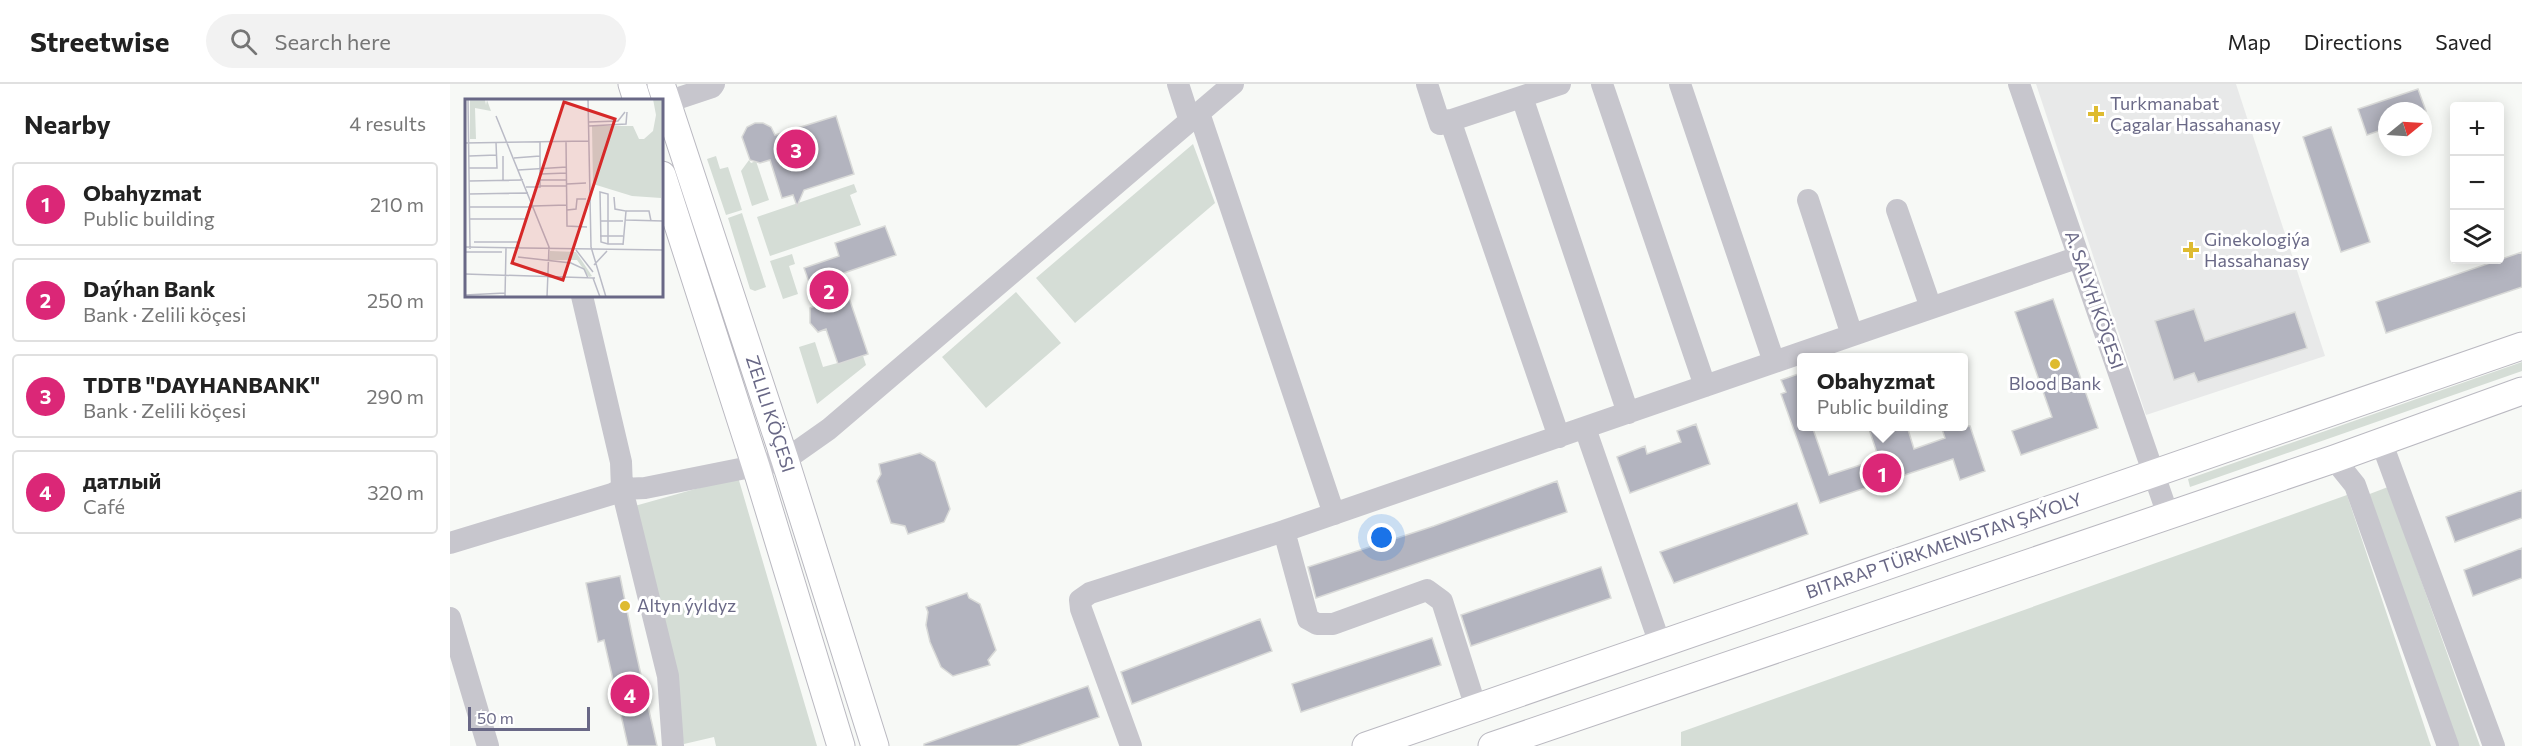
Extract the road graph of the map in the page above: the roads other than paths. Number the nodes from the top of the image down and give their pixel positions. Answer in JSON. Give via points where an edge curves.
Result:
{"nodes":[{"id":1,"x":632,"y":84,"type":"edge"},
{"id":2,"x":714,"y":84,"type":"edge"},
{"id":3,"x":1178,"y":84,"type":"edge"},
{"id":4,"x":1233,"y":84,"type":"edge"},
{"id":5,"x":1427,"y":84,"type":"edge"},
{"id":6,"x":1560,"y":84,"type":"edge"},
{"id":7,"x":1602,"y":84,"type":"edge"},
{"id":8,"x":1680,"y":84,"type":"edge"},
{"id":9,"x":2019,"y":84,"type":"edge"},
{"id":10,"x":664,"y":93,"type":"edge"},
{"id":11,"x":1522,"y":97,"type":"junction"},
{"id":12,"x":637,"y":99,"type":"edge"},
{"id":13,"x":1194,"y":117,"type":"junction"},
{"id":14,"x":1450,"y":120,"type":"junction"},
{"id":15,"x":663,"y":178,"type":"edge"},
{"id":16,"x":1808,"y":200,"type":"dead end"},
{"id":17,"x":1897,"y":210,"type":"dead end"},
{"id":18,"x":2079,"y":257,"type":"junction"},
{"id":19,"x":582,"y":297,"type":"edge"},
{"id":20,"x":1931,"y":308,"type":"junction"},
{"id":21,"x":1852,"y":335,"type":"junction"},
{"id":22,"x":2522,"y":346,"type":"edge"},
{"id":23,"x":1800,"y":353,"type":"edge"},
{"id":24,"x":1797,"y":354,"type":"edge"},
{"id":25,"x":1774,"y":362,"type":"junction"},
{"id":26,"x":1705,"y":386,"type":"junction"},
{"id":27,"x":2522,"y":391,"type":"edge"},
{"id":28,"x":1628,"y":413,"type":"junction"},
{"id":29,"x":1585,"y":428,"type":"junction"},
{"id":30,"x":1559,"y":437,"type":"junction"},
{"id":31,"x":2381,"y":441,"type":"junction"},
{"id":32,"x":2334,"y":459,"type":"junction"},
{"id":33,"x":785,"y":460,"type":"junction"},
{"id":34,"x":756,"y":466,"type":"junction"},
{"id":35,"x":2154,"y":474,"type":"junction"},
{"id":36,"x":622,"y":489,"type":"junction"},
{"id":37,"x":1334,"y":514,"type":"junction"},
{"id":38,"x":2168,"y":515,"type":"junction"},
{"id":39,"x":1284,"y":531,"type":"junction"},
{"id":40,"x":450,"y":543,"type":"edge"},
{"id":41,"x":450,"y":618,"type":"edge"},
{"id":42,"x":1660,"y":644,"type":"junction"},
{"id":43,"x":849,"y":664,"type":"junction"},
{"id":44,"x":1476,"y":708,"type":"junction"},
{"id":45,"x":488,"y":746,"type":"edge"},
{"id":46,"x":673,"y":746,"type":"edge"},
{"id":47,"x":841,"y":746,"type":"edge"},
{"id":48,"x":875,"y":746,"type":"edge"},
{"id":49,"x":893,"y":746,"type":"edge"},
{"id":50,"x":1131,"y":746,"type":"edge"},
{"id":51,"x":1366,"y":746,"type":"edge"},
{"id":52,"x":1492,"y":746,"type":"edge"},
{"id":53,"x":2448,"y":746,"type":"edge"},
{"id":54,"x":2494,"y":746,"type":"edge"}],
"edges":[{"from":1,"to":12,"type":"main road"},
{"from":2,"to":10,"type":"street"},
{"from":3,"to":13,"type":"street"},
{"from":4,"to":13,"type":"street"},
{"from":5,"to":14,"type":"street","via":[[1440,123]]},
{"from":6,"to":11,"type":"street"},
{"from":7,"to":26,"type":"street"},
{"from":8,"to":25,"type":"street"},
{"from":9,"to":18,"type":"street","name":"A. SALYH KÖÇESI"},
{"from":10,"to":33,"type":"main road","name":"ZELILI KÖÇESI"},
{"from":11,"to":14,"type":"street"},
{"from":11,"to":28,"type":"street"},
{"from":13,"to":33,"type":"street","via":[[829,429]]},
{"from":13,"to":37,"type":"street"},
{"from":14,"to":30,"type":"street"},
{"from":15,"to":34,"type":"main road","name":"ZELILI KÖÇESI"},
{"from":16,"to":21,"type":"street"},
{"from":17,"to":20,"type":"street"},
{"from":18,"to":20,"type":"street"},
{"from":18,"to":35,"type":"street","name":"A. SALYH KÖÇESI"},
{"from":19,"to":36,"type":"street","via":[[621,462]]},
{"from":20,"to":21,"type":"street"},
{"from":21,"to":23,"type":"street"},
{"from":22,"to":35,"type":"main road","name":"BITARAP TÜRKMENISTAN ŞAÝOLY"},
{"from":24,"to":25,"type":"street"},
{"from":25,"to":26,"type":"street"},
{"from":26,"to":28,"type":"street"},
{"from":27,"to":31,"type":"main road"},
{"from":28,"to":29,"type":"street"},
{"from":29,"to":30,"type":"street"},
{"from":29,"to":42,"type":"street"},
{"from":30,"to":37,"type":"street"},
{"from":31,"to":32,"type":"main road"},
{"from":31,"to":54,"type":"street"},
{"from":32,"to":38,"type":"main road"},
{"from":32,"to":53,"type":"street","via":[[2355,485]]},
{"from":33,"to":34,"type":"street"},
{"from":33,"to":43,"type":"main road","name":"ZELILI KÖÇESI"},
{"from":34,"to":36,"type":"street"},
{"from":34,"to":47,"type":"main road","name":"ZELILI KÖÇESI"},
{"from":35,"to":38,"type":"street","name":"A. SALYH KÖÇESI"},
{"from":35,"to":42,"type":"main road","name":"BITARAP TÜRKMENISTAN ŞAÝOLY"},
{"from":36,"to":40,"type":"street"},
{"from":36,"to":46,"type":"street","via":[[668,676]]},
{"from":37,"to":39,"type":"street"},
{"from":38,"to":52,"type":"main road"},
{"from":39,"to":44,"type":"street","via":[[1308,619],[1317,624],[1333,624],[1427,590],[1442,601]]},
{"from":39,"to":50,"type":"street","via":[[1090,593],[1080,600]]},
{"from":41,"to":45,"type":"street"},
{"from":42,"to":44,"type":"main road","name":"BITARAP TÜRKMENISTAN ŞAÝOLY"},
{"from":43,"to":48,"type":"main road","name":"ZELILI KÖÇESI"},
{"from":43,"to":49,"type":"main road","via":[[865,670]]},
{"from":44,"to":51,"type":"main road","name":"BITARAP TÜRKMENISTAN ŞAÝOLY"}]}
